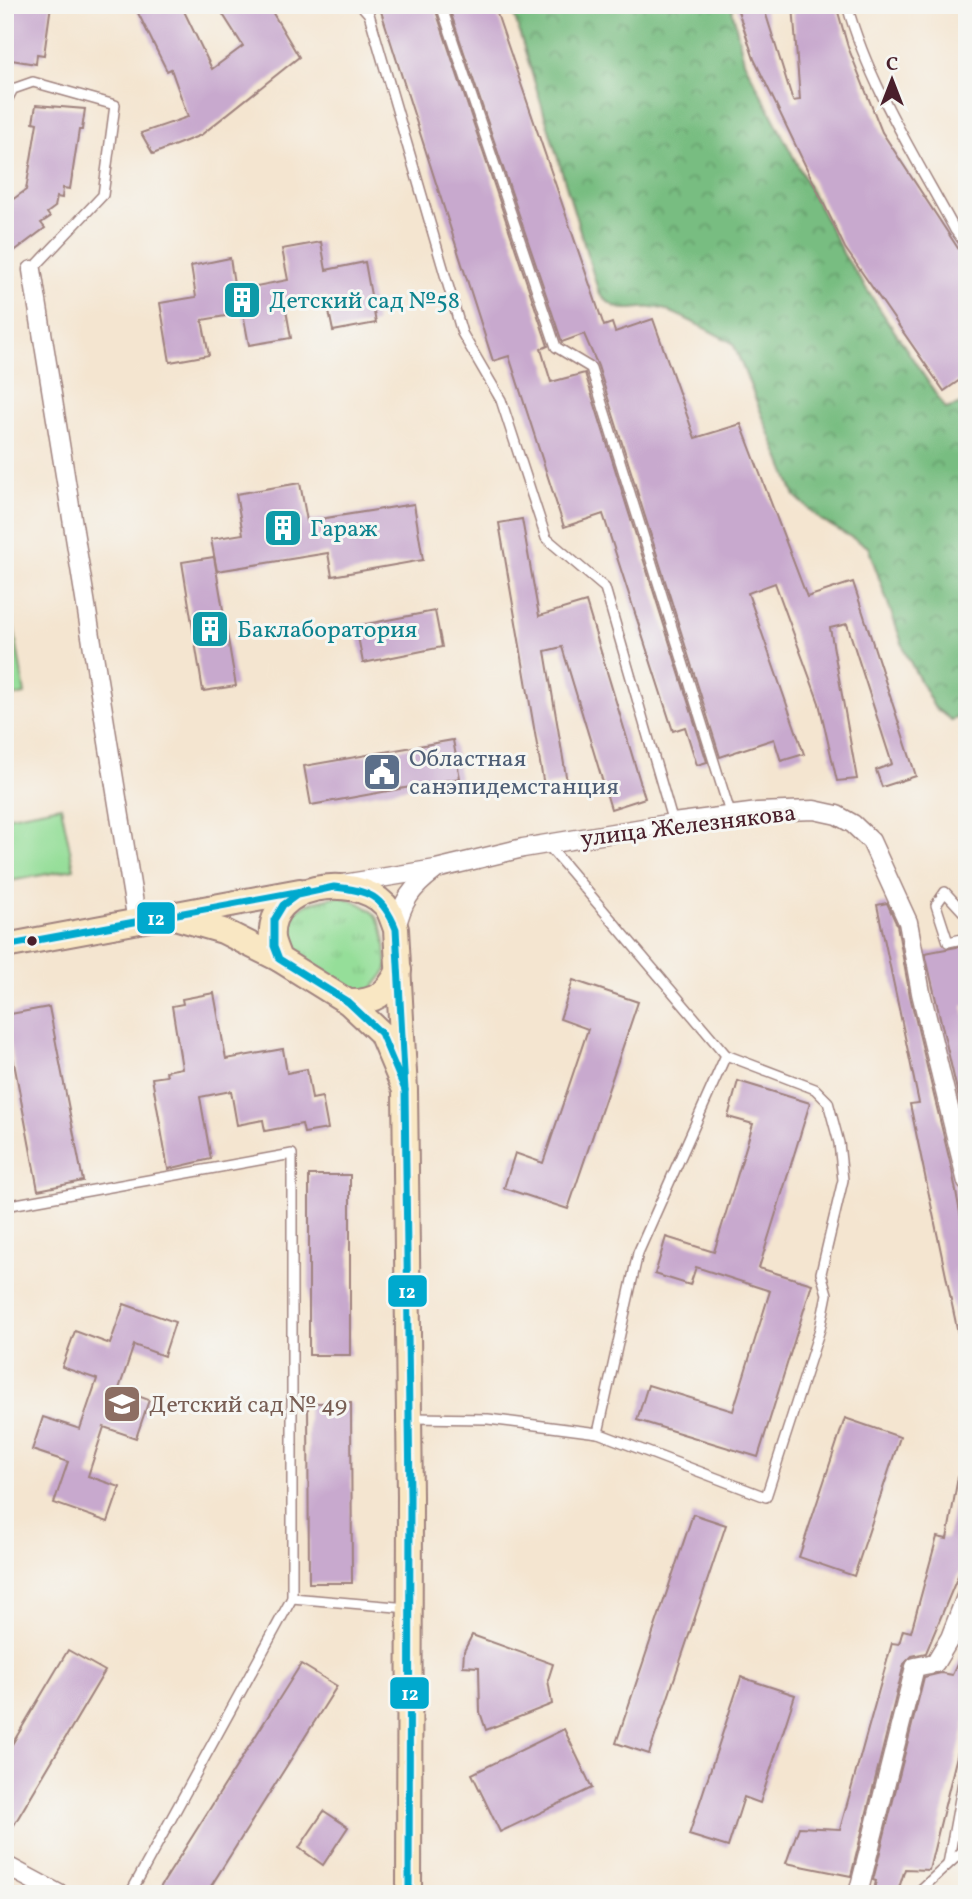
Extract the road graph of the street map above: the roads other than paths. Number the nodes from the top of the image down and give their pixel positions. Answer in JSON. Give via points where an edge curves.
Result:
{"nodes":[{"id":1,"x":360,"y":5,"type":"edge"},
{"id":2,"x":441,"y":5,"type":"edge"},
{"id":3,"x":847,"y":5,"type":"edge"},
{"id":4,"x":5,"y":104,"type":"edge"},
{"id":5,"x":967,"y":246,"type":"edge"},
{"id":6,"x":32,"y":270,"type":"joint"},
{"id":7,"x":732,"y":816,"type":"junction"},
{"id":8,"x":673,"y":823,"type":"junction"},
{"id":9,"x":547,"y":844,"type":"junction"},
{"id":10,"x":436,"y":869,"type":"junction"},
{"id":11,"x":340,"y":884,"type":"junction"},
{"id":12,"x":307,"y":890,"type":"junction"},
{"id":13,"x":167,"y":916,"type":"junction"},
{"id":14,"x":967,"y":916,"type":"edge"},
{"id":15,"x":137,"y":922,"type":"junction"},
{"id":16,"x":396,"y":929,"type":"junction"},
{"id":17,"x":967,"y":938,"type":"edge"},
{"id":18,"x":5,"y":946,"type":"edge"},
{"id":19,"x":279,"y":959,"type":"junction"},
{"id":20,"x":399,"y":970,"type":"junction"},
{"id":21,"x":348,"y":1002,"type":"junction"},
{"id":22,"x":726,"y":1055,"type":"junction"},
{"id":23,"x":405,"y":1090,"type":"junction"},
{"id":24,"x":967,"y":1182,"type":"edge"},
{"id":25,"x":5,"y":1206,"type":"edge"},
{"id":26,"x":409,"y":1418,"type":"junction"},
{"id":27,"x":598,"y":1433,"type":"junction"},
{"id":28,"x":967,"y":1594,"type":"edge"},
{"id":29,"x":292,"y":1598,"type":"junction"},
{"id":30,"x":408,"y":1608,"type":"junction"},
{"id":31,"x":967,"y":1760,"type":"edge"},
{"id":32,"x":967,"y":1847,"type":"edge"},
{"id":33,"x":947,"y":1864,"type":"junction"},
{"id":34,"x":5,"y":1865,"type":"edge"},
{"id":35,"x":59,"y":1894,"type":"edge"},
{"id":36,"x":130,"y":1894,"type":"edge"},
{"id":37,"x":410,"y":1894,"type":"edge"},
{"id":38,"x":859,"y":1894,"type":"edge"},
{"id":39,"x":916,"y":1894,"type":"edge"}],
"edges":[{"from":1,"to":8,"type":"lane","via":[[369,14],[462,333],[500,400],[546,538],[605,588]]},
{"from":2,"to":7,"type":"lane","via":[[556,347],[591,368]]},
{"from":3,"to":5,"type":"lane","via":[[894,118]]},
{"from":4,"to":6,"type":"lane","via":[[12,89],[33,82],[115,105],[103,195]]},
{"from":6,"to":15,"type":"street"},
{"from":7,"to":8,"type":"street","name":"улица Железнякова"},
{"from":7,"to":24,"type":"street","name":"улица Железнякова","via":[[814,810],[837,815],[871,841],[908,922]]},
{"from":8,"to":9,"type":"street","name":"улица Железнякова"},
{"from":9,"to":10,"type":"street","name":"улица Железнякова"},
{"from":9,"to":22,"type":"lane"},
{"from":10,"to":11,"type":"street","name":"улица Железнякова"},
{"from":10,"to":16,"type":"street","name":"улица Железнякова","via":[[402,903]]},
{"from":11,"to":12,"type":"main road"},
{"from":11,"to":16,"type":"main road","via":[[368,892],[386,906]]},
{"from":12,"to":13,"type":"main road"},
{"from":12,"to":19,"type":"main road","via":[[286,903],[275,919],[272,937]]},
{"from":13,"to":15,"type":"main road"},
{"from":13,"to":19,"type":"main road","via":[[223,931]]},
{"from":14,"to":17,"type":"lane","via":[[945,892],[936,905],[947,942]]},
{"from":15,"to":18,"type":"main road"},
{"from":16,"to":20,"type":"main road"},
{"from":19,"to":21,"type":"main road"},
{"from":20,"to":21,"type":"main road","via":[[390,988],[377,998]]},
{"from":20,"to":23,"type":"main road"},
{"from":21,"to":23,"type":"main road","via":[[381,1033]]},
{"from":22,"to":27,"type":"lane","via":[[638,1253]]},
{"from":22,"to":27,"type":"lane","via":[[814,1089],[828,1102],[843,1180],[821,1273],[827,1294],[820,1329],[766,1497]]},
{"from":23,"to":26,"type":"main road"},
{"from":25,"to":29,"type":"lane","via":[[292,1154]]},
{"from":26,"to":27,"type":"lane","via":[[488,1419]]},
{"from":26,"to":30,"type":"main road"},
{"from":28,"to":38,"type":"street","via":[[935,1663],[915,1667]]},
{"from":29,"to":30,"type":"lane"},
{"from":29,"to":36,"type":"lane"},
{"from":30,"to":37,"type":"main road"},
{"from":31,"to":33,"type":"lane"},
{"from":32,"to":33,"type":"lane"},
{"from":33,"to":39,"type":"lane"},
{"from":34,"to":35,"type":"street"}]}
